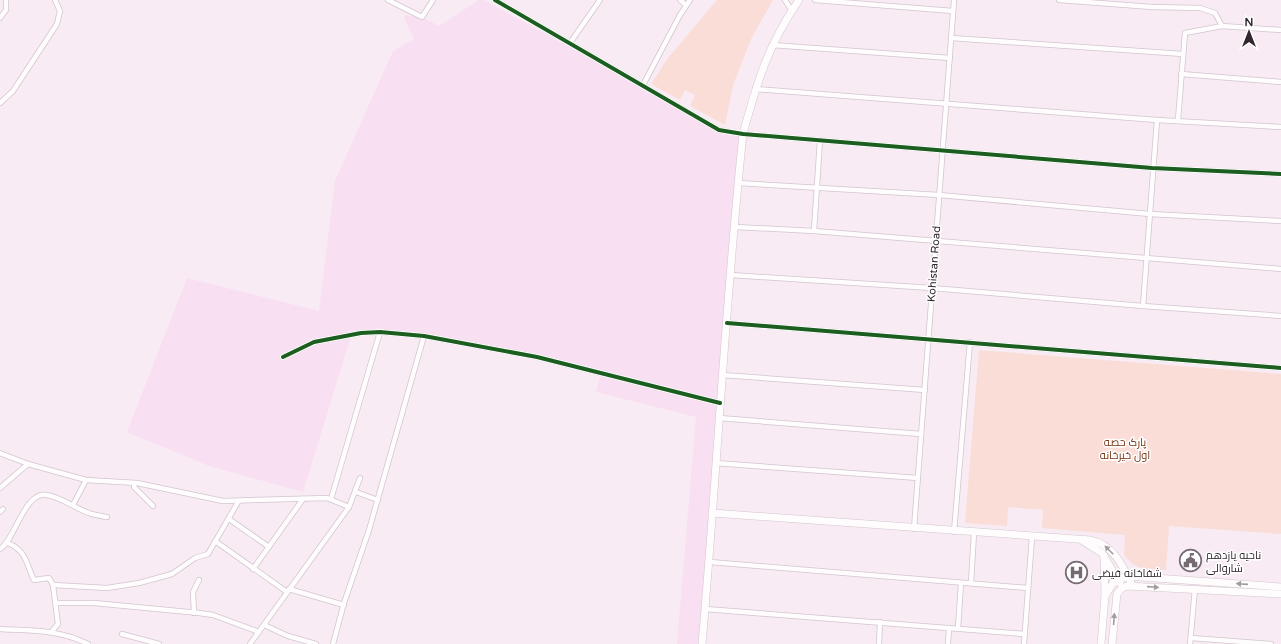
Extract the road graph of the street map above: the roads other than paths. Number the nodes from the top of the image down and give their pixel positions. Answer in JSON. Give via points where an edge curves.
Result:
{"nodes":[{"id":1,"x":6,"y":0,"type":"edge"},
{"id":2,"x":55,"y":0,"type":"edge"},
{"id":3,"x":388,"y":0,"type":"edge"},
{"id":4,"x":433,"y":0,"type":"edge"},
{"id":5,"x":495,"y":0,"type":"edge"},
{"id":6,"x":600,"y":0,"type":"edge"},
{"id":7,"x":680,"y":0,"type":"edge"},
{"id":8,"x":690,"y":0,"type":"edge"},
{"id":9,"x":785,"y":0,"type":"edge"},
{"id":10,"x":799,"y":0,"type":"edge"},
{"id":11,"x":814,"y":0,"type":"edge"},
{"id":12,"x":954,"y":0,"type":"edge"},
{"id":13,"x":1059,"y":0,"type":"edge"},
{"id":14,"x":1153,"y":0,"type":"edge"},
{"id":15,"x":686,"y":5,"type":"junction"},
{"id":16,"x":1152,"y":7,"type":"junction"},
{"id":17,"x":792,"y":11,"type":"junction"},
{"id":18,"x":953,"y":11,"type":"junction"},
{"id":19,"x":0,"y":18,"type":"edge"},
{"id":20,"x":1222,"y":26,"type":"junction"},
{"id":21,"x":1281,"y":30,"type":"edge"},
{"id":22,"x":951,"y":38,"type":"junction"},
{"id":23,"x":570,"y":43,"type":"junction"},
{"id":24,"x":772,"y":45,"type":"junction"},
{"id":25,"x":1183,"y":54,"type":"junction"},
{"id":26,"x":950,"y":58,"type":"junction"},
{"id":27,"x":1181,"y":74,"type":"junction"},
{"id":28,"x":1281,"y":82,"type":"edge"},
{"id":29,"x":643,"y":85,"type":"junction"},
{"id":30,"x":755,"y":89,"type":"junction"},
{"id":31,"x":0,"y":103,"type":"edge"},
{"id":32,"x":946,"y":103,"type":"junction"},
{"id":33,"x":1156,"y":120,"type":"junction"},
{"id":34,"x":1178,"y":120,"type":"junction"},
{"id":35,"x":1281,"y":127,"type":"edge"},
{"id":36,"x":744,"y":134,"type":"junction"},
{"id":37,"x":820,"y":140,"type":"junction"},
{"id":38,"x":943,"y":149,"type":"junction"},
{"id":39,"x":1152,"y":168,"type":"junction"},
{"id":40,"x":1281,"y":174,"type":"edge"},
{"id":41,"x":738,"y":183,"type":"junction"},
{"id":42,"x":817,"y":188,"type":"junction"},
{"id":43,"x":939,"y":195,"type":"junction"},
{"id":44,"x":1150,"y":214,"type":"junction"},
{"id":45,"x":1281,"y":221,"type":"edge"},
{"id":46,"x":735,"y":227,"type":"junction"},
{"id":47,"x":814,"y":231,"type":"junction"},
{"id":48,"x":936,"y":242,"type":"junction"},
{"id":49,"x":1146,"y":258,"type":"junction"},
{"id":50,"x":1281,"y":269,"type":"edge"},
{"id":51,"x":731,"y":275,"type":"junction"},
{"id":52,"x":932,"y":288,"type":"junction"},
{"id":53,"x":1143,"y":306,"type":"junction"},
{"id":54,"x":1281,"y":316,"type":"edge"},
{"id":55,"x":727,"y":323,"type":"junction"},
{"id":56,"x":380,"y":332,"type":"junction"},
{"id":57,"x":424,"y":336,"type":"junction"},
{"id":58,"x":928,"y":339,"type":"junction"},
{"id":59,"x":970,"y":342,"type":"junction"},
{"id":60,"x":283,"y":357,"type":"dead end"},
{"id":61,"x":1281,"y":368,"type":"edge"},
{"id":62,"x":722,"y":375,"type":"junction"},
{"id":63,"x":924,"y":390,"type":"junction"},
{"id":64,"x":720,"y":403,"type":"junction"},
{"id":65,"x":719,"y":418,"type":"junction"},
{"id":66,"x":921,"y":434,"type":"junction"},
{"id":67,"x":0,"y":453,"type":"edge"},
{"id":68,"x":715,"y":463,"type":"junction"},
{"id":69,"x":28,"y":464,"type":"junction"},
{"id":70,"x":360,"y":478,"type":"dead end"},
{"id":71,"x":918,"y":478,"type":"junction"},
{"id":72,"x":86,"y":480,"type":"junction"},
{"id":73,"x":134,"y":483,"type":"junction"},
{"id":74,"x":0,"y":488,"type":"edge"},
{"id":75,"x":356,"y":492,"type":"junction"},
{"id":76,"x":303,"y":499,"type":"junction"},
{"id":77,"x":331,"y":499,"type":"junction"},
{"id":78,"x":378,"y":500,"type":"junction"},
{"id":79,"x":238,"y":502,"type":"junction"},
{"id":80,"x":73,"y":505,"type":"junction"},
{"id":81,"x":153,"y":506,"type":"dead end"},
{"id":82,"x":349,"y":507,"type":"junction"},
{"id":83,"x":712,"y":513,"type":"junction"},
{"id":84,"x":107,"y":517,"type":"dead end"},
{"id":85,"x":229,"y":519,"type":"junction"},
{"id":86,"x":914,"y":529,"type":"junction"},
{"id":87,"x":954,"y":532,"type":"junction"},
{"id":88,"x":974,"y":533,"type":"junction"},
{"id":89,"x":1032,"y":537,"type":"junction"},
{"id":90,"x":1081,"y":540,"type":"junction"},
{"id":91,"x":215,"y":541,"type":"junction"},
{"id":92,"x":8,"y":543,"type":"junction"},
{"id":93,"x":269,"y":547,"type":"junction"},
{"id":94,"x":0,"y":549,"type":"edge"},
{"id":95,"x":1104,"y":556,"type":"junction"},
{"id":96,"x":710,"y":562,"type":"junction"},
{"id":97,"x":253,"y":569,"type":"junction"},
{"id":98,"x":1127,"y":576,"type":"junction"},
{"id":99,"x":1118,"y":579,"type":"junction"},
{"id":100,"x":199,"y":580,"type":"dead end"},
{"id":101,"x":961,"y":583,"type":"junction"},
{"id":102,"x":1227,"y":583,"type":"junction"},
{"id":103,"x":971,"y":584,"type":"junction"},
{"id":104,"x":53,"y":585,"type":"junction"},
{"id":105,"x":1132,"y":585,"type":"junction"},
{"id":106,"x":1281,"y":587,"type":"edge"},
{"id":107,"x":1028,"y":588,"type":"junction"},
{"id":108,"x":1195,"y":589,"type":"junction"},
{"id":109,"x":288,"y":591,"type":"junction"},
{"id":110,"x":1119,"y":591,"type":"junction"},
{"id":111,"x":1226,"y":591,"type":"junction"},
{"id":112,"x":1281,"y":594,"type":"edge"},
{"id":113,"x":1105,"y":596,"type":"junction"},
{"id":114,"x":56,"y":603,"type":"junction"},
{"id":115,"x":344,"y":605,"type":"junction"},
{"id":116,"x":705,"y":609,"type":"junction"},
{"id":117,"x":194,"y":613,"type":"junction"},
{"id":118,"x":880,"y":622,"type":"junction"},
{"id":119,"x":264,"y":625,"type":"junction"},
{"id":120,"x":949,"y":628,"type":"junction"},
{"id":121,"x":958,"y":628,"type":"junction"},
{"id":122,"x":0,"y":630,"type":"edge"},
{"id":123,"x":52,"y":631,"type":"junction"},
{"id":124,"x":259,"y":632,"type":"junction"},
{"id":125,"x":122,"y":634,"type":"dead end"},
{"id":126,"x":1024,"y":634,"type":"junction"},
{"id":127,"x":1191,"y":638,"type":"junction"},
{"id":128,"x":86,"y":644,"type":"edge"},
{"id":129,"x":159,"y":644,"type":"edge"},
{"id":130,"x":250,"y":644,"type":"edge"},
{"id":131,"x":316,"y":644,"type":"edge"},
{"id":132,"x":333,"y":644,"type":"edge"},
{"id":133,"x":702,"y":644,"type":"edge"},
{"id":134,"x":879,"y":644,"type":"edge"},
{"id":135,"x":948,"y":644,"type":"edge"},
{"id":136,"x":1024,"y":644,"type":"edge"},
{"id":137,"x":1101,"y":644,"type":"edge"},
{"id":138,"x":1112,"y":644,"type":"edge"},
{"id":139,"x":1190,"y":644,"type":"edge"},
{"id":140,"x":1271,"y":644,"type":"edge"}],
"edges":[{"from":1,"to":19,"type":"street","via":[[6,10]]},
{"from":2,"to":31,"type":"street","via":[[60,11],[58,24],[14,91]]},
{"from":3,"to":4,"type":"street","via":[[422,17]]},
{"from":5,"to":23,"type":"street"},
{"from":6,"to":23,"type":"street"},
{"from":7,"to":15,"type":"street"},
{"from":8,"to":15,"type":"street"},
{"from":9,"to":17,"type":"street"},
{"from":10,"to":17,"type":"main road"},
{"from":11,"to":18,"type":"street"},
{"from":12,"to":18,"type":"street","name":"Kohistan Road"},
{"from":13,"to":16,"type":"street"},
{"from":14,"to":16,"type":"street"},
{"from":15,"to":29,"type":"street"},
{"from":16,"to":20,"type":"street","via":[[1208,10],[1215,14]]},
{"from":17,"to":24,"type":"main road"},
{"from":18,"to":22,"type":"street","name":"Kohistan Road"},
{"from":20,"to":21,"type":"street"},
{"from":20,"to":25,"type":"street","via":[[1185,33]]},
{"from":22,"to":25,"type":"street"},
{"from":22,"to":26,"type":"street","name":"Kohistan Road"},
{"from":23,"to":29,"type":"street"},
{"from":24,"to":26,"type":"street"},
{"from":24,"to":30,"type":"main road"},
{"from":25,"to":27,"type":"street"},
{"from":26,"to":32,"type":"street","name":"Kohistan Road"},
{"from":27,"to":28,"type":"street"},
{"from":27,"to":34,"type":"street"},
{"from":29,"to":36,"type":"street","via":[[719,130]]},
{"from":30,"to":32,"type":"street"},
{"from":30,"to":36,"type":"main road"},
{"from":32,"to":33,"type":"street"},
{"from":32,"to":38,"type":"street","name":"Kohistan Road"},
{"from":33,"to":34,"type":"street"},
{"from":33,"to":39,"type":"street"},
{"from":34,"to":35,"type":"street"},
{"from":36,"to":37,"type":"street"},
{"from":36,"to":41,"type":"main road"},
{"from":37,"to":38,"type":"street"},
{"from":37,"to":42,"type":"street"},
{"from":38,"to":39,"type":"street"},
{"from":38,"to":43,"type":"street","name":"Kohistan Road"},
{"from":39,"to":40,"type":"street"},
{"from":39,"to":44,"type":"street"},
{"from":41,"to":42,"type":"street"},
{"from":41,"to":46,"type":"main road"},
{"from":42,"to":43,"type":"street"},
{"from":42,"to":47,"type":"street"},
{"from":43,"to":44,"type":"street"},
{"from":43,"to":48,"type":"street","name":"Kohistan Road"},
{"from":44,"to":45,"type":"street"},
{"from":44,"to":49,"type":"street"},
{"from":46,"to":47,"type":"street"},
{"from":46,"to":51,"type":"main road"},
{"from":47,"to":48,"type":"street"},
{"from":48,"to":49,"type":"street"},
{"from":48,"to":52,"type":"street","name":"Kohistan Road"},
{"from":49,"to":50,"type":"street"},
{"from":49,"to":53,"type":"street"},
{"from":51,"to":52,"type":"street"},
{"from":51,"to":55,"type":"main road"},
{"from":52,"to":53,"type":"street"},
{"from":52,"to":58,"type":"street","name":"Kohistan Road"},
{"from":53,"to":54,"type":"street"},
{"from":55,"to":58,"type":"street"},
{"from":55,"to":62,"type":"main road"},
{"from":56,"to":57,"type":"street"},
{"from":56,"to":60,"type":"street","via":[[314,342]]},
{"from":56,"to":77,"type":"street"},
{"from":57,"to":64,"type":"street","via":[[538,357]]},
{"from":57,"to":78,"type":"street"},
{"from":58,"to":59,"type":"street"},
{"from":58,"to":63,"type":"street","name":"Kohistan Road"},
{"from":59,"to":61,"type":"street"},
{"from":59,"to":87,"type":"street"},
{"from":62,"to":63,"type":"street"},
{"from":62,"to":64,"type":"main road"},
{"from":63,"to":66,"type":"street","name":"Kohistan Road"},
{"from":64,"to":65,"type":"main road"},
{"from":65,"to":66,"type":"street"},
{"from":65,"to":68,"type":"main road"},
{"from":66,"to":71,"type":"street","name":"Kohistan Road"},
{"from":67,"to":69,"type":"street"},
{"from":68,"to":71,"type":"street"},
{"from":68,"to":83,"type":"main road"},
{"from":69,"to":72,"type":"street"},
{"from":69,"to":74,"type":"street"},
{"from":70,"to":75,"type":"street"},
{"from":71,"to":86,"type":"street","name":"Kohistan Road"},
{"from":72,"to":73,"type":"street"},
{"from":72,"to":80,"type":"street"},
{"from":73,"to":79,"type":"street"},
{"from":73,"to":81,"type":"street"},
{"from":75,"to":78,"type":"street"},
{"from":75,"to":82,"type":"street"},
{"from":76,"to":77,"type":"street"},
{"from":76,"to":79,"type":"street"},
{"from":76,"to":93,"type":"street"},
{"from":77,"to":82,"type":"street"},
{"from":78,"to":115,"type":"street"},
{"from":79,"to":85,"type":"street"},
{"from":80,"to":84,"type":"street","via":[[89,513]]},
{"from":80,"to":92,"type":"street","via":[[56,497],[44,494],[39,496],[25,510]]},
{"from":82,"to":109,"type":"street"},
{"from":83,"to":86,"type":"main road"},
{"from":83,"to":96,"type":"main road"},
{"from":85,"to":91,"type":"street"},
{"from":85,"to":93,"type":"street"},
{"from":86,"to":87,"type":"main road"},
{"from":87,"to":88,"type":"main road"},
{"from":88,"to":89,"type":"main road"},
{"from":88,"to":103,"type":"street"},
{"from":89,"to":90,"type":"main road"},
{"from":89,"to":107,"type":"street"},
{"from":90,"to":95,"type":"main road","via":[[1098,549]]},
{"from":98,"to":90,"type":"main road","one_way":true,"via":[[1115,556],[1104,545]]},
{"from":91,"to":97,"type":"street"},
{"from":91,"to":104,"type":"street","via":[[208,554],[195,558],[172,574],[107,588]]},
{"from":92,"to":94,"type":"street"},
{"from":92,"to":104,"type":"street","via":[[16,546],[24,555],[34,580],[49,578]]},
{"from":93,"to":97,"type":"street"},
{"from":95,"to":99,"type":"main road"},
{"from":95,"to":113,"type":"main road"},
{"from":96,"to":101,"type":"street"},
{"from":96,"to":116,"type":"main road"},
{"from":97,"to":109,"type":"street"},
{"from":98,"to":99,"type":"main road"},
{"from":98,"to":102,"type":"main road"},
{"from":98,"to":105,"type":"main road"},
{"from":99,"to":110,"type":"main road"},
{"from":99,"to":113,"type":"main road","via":[[1109,586]]},
{"from":100,"to":117,"type":"street","via":[[194,592]]},
{"from":101,"to":103,"type":"street"},
{"from":101,"to":121,"type":"street"},
{"from":106,"to":102,"type":"main road","one_way":true},
{"from":102,"to":111,"type":"main road"},
{"from":103,"to":107,"type":"street"},
{"from":104,"to":114,"type":"street"},
{"from":105,"to":108,"type":"main road","one_way":true},
{"from":105,"to":110,"type":"main road"},
{"from":107,"to":126,"type":"street"},
{"from":108,"to":111,"type":"main road"},
{"from":108,"to":127,"type":"street"},
{"from":109,"to":115,"type":"street"},
{"from":109,"to":119,"type":"street"},
{"from":138,"to":110,"type":"main road","one_way":true},
{"from":111,"to":112,"type":"main road"},
{"from":113,"to":137,"type":"main road"},
{"from":114,"to":117,"type":"street","via":[[94,603]]},
{"from":114,"to":123,"type":"street","via":[[58,624]]},
{"from":115,"to":132,"type":"street"},
{"from":116,"to":118,"type":"street"},
{"from":116,"to":133,"type":"main road"},
{"from":117,"to":124,"type":"street","via":[[213,615]]},
{"from":118,"to":120,"type":"street"},
{"from":118,"to":134,"type":"street"},
{"from":119,"to":124,"type":"street"},
{"from":119,"to":131,"type":"street","via":[[288,636]]},
{"from":120,"to":121,"type":"street"},
{"from":120,"to":135,"type":"street"},
{"from":121,"to":126,"type":"street"},
{"from":122,"to":123,"type":"street"},
{"from":123,"to":128,"type":"street","via":[[72,636]]},
{"from":124,"to":130,"type":"street"},
{"from":125,"to":129,"type":"street"},
{"from":126,"to":136,"type":"street"},
{"from":127,"to":139,"type":"street"},
{"from":127,"to":140,"type":"street"}]}
